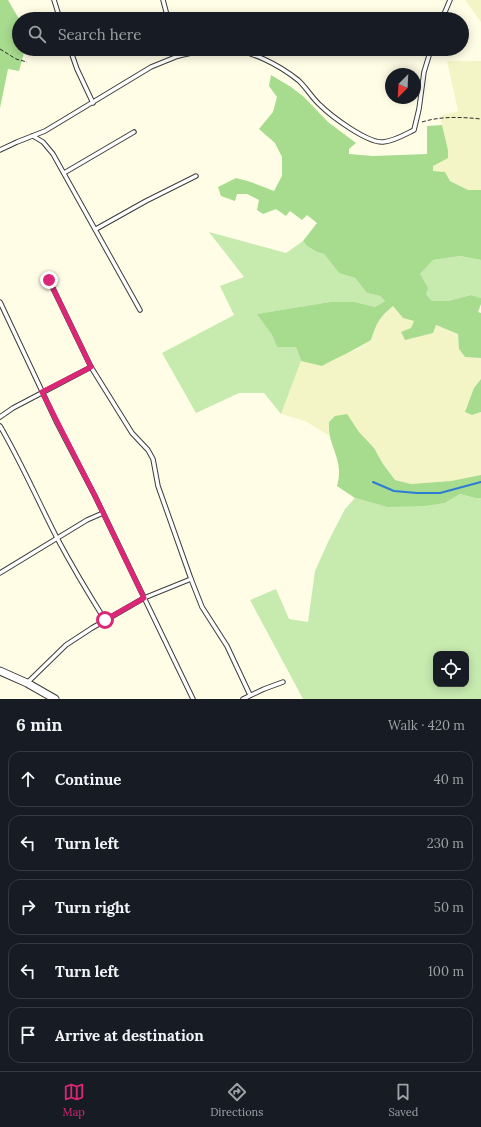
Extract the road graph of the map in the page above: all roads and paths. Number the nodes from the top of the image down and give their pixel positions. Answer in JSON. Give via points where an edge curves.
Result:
{"nodes":[{"id":1,"x":54,"y":0,"type":"edge"},
{"id":2,"x":163,"y":0,"type":"edge"},
{"id":3,"x":450,"y":0,"type":"edge"},
{"id":4,"x":58,"y":12,"type":"edge"},
{"id":5,"x":166,"y":12,"type":"edge"},
{"id":6,"x":445,"y":12,"type":"edge"},
{"id":7,"x":0,"y":49,"type":"edge"},
{"id":8,"x":72,"y":56,"type":"edge"},
{"id":9,"x":178,"y":56,"type":"edge"},
{"id":10,"x":258,"y":56,"type":"edge"},
{"id":11,"x":429,"y":56,"type":"edge"},
{"id":12,"x":27,"y":62,"type":"dead end"},
{"id":13,"x":93,"y":103,"type":"junction"},
{"id":14,"x":481,"y":118,"type":"edge"},
{"id":15,"x":415,"y":124,"type":"junction"},
{"id":16,"x":134,"y":132,"type":"dead end"},
{"id":17,"x":33,"y":136,"type":"junction"},
{"id":18,"x":0,"y":150,"type":"edge"},
{"id":19,"x":64,"y":173,"type":"junction"},
{"id":20,"x":196,"y":176,"type":"dead end"},
{"id":21,"x":96,"y":229,"type":"junction"},
{"id":22,"x":49,"y":280,"type":"dead end"},
{"id":23,"x":0,"y":302,"type":"edge"},
{"id":24,"x":140,"y":310,"type":"dead end"},
{"id":25,"x":91,"y":367,"type":"junction"},
{"id":26,"x":42,"y":392,"type":"junction"},
{"id":27,"x":0,"y":417,"type":"edge"},
{"id":28,"x":0,"y":426,"type":"edge"},
{"id":29,"x":103,"y":513,"type":"junction"},
{"id":30,"x":58,"y":538,"type":"junction"},
{"id":31,"x":0,"y":573,"type":"edge"},
{"id":32,"x":191,"y":580,"type":"junction"},
{"id":33,"x":144,"y":598,"type":"junction"},
{"id":34,"x":105,"y":620,"type":"junction"},
{"id":35,"x":0,"y":670,"type":"edge"},
{"id":36,"x":283,"y":682,"type":"dead end"},
{"id":37,"x":27,"y":683,"type":"junction"},
{"id":38,"x":250,"y":695,"type":"junction"},
{"id":39,"x":55,"y":699,"type":"edge"},
{"id":40,"x":193,"y":699,"type":"edge"},
{"id":41,"x":243,"y":699,"type":"edge"}],
"edges":[{"from":1,"to":4,"type":"lane"},
{"from":2,"to":5,"type":"lane"},
{"from":3,"to":6,"type":"lane"},
{"from":7,"to":12,"type":"path","via":[[16,59]]},
{"from":8,"to":13,"type":"lane"},
{"from":9,"to":13,"type":"lane","via":[[129,79]]},
{"from":10,"to":15,"type":"lane","via":[[298,81],[320,105],[345,126],[366,137],[382,142],[401,137],[414,130]]},
{"from":11,"to":15,"type":"lane"},
{"from":13,"to":17,"type":"lane"},
{"from":14,"to":15,"type":"path","via":[[445,118]]},
{"from":16,"to":19,"type":"lane"},
{"from":17,"to":18,"type":"lane"},
{"from":17,"to":19,"type":"lane","via":[[43,142]]},
{"from":19,"to":21,"type":"lane"},
{"from":20,"to":21,"type":"lane"},
{"from":21,"to":24,"type":"lane"},
{"from":22,"to":25,"type":"lane"},
{"from":23,"to":26,"type":"lane"},
{"from":25,"to":26,"type":"lane"},
{"from":25,"to":32,"type":"lane","via":[[132,433],[153,459],[158,486]]},
{"from":26,"to":27,"type":"lane"},
{"from":26,"to":29,"type":"lane"},
{"from":28,"to":30,"type":"lane"},
{"from":29,"to":30,"type":"lane"},
{"from":29,"to":33,"type":"lane"},
{"from":30,"to":31,"type":"lane"},
{"from":30,"to":34,"type":"lane","via":[[78,577]]},
{"from":32,"to":33,"type":"lane"},
{"from":32,"to":38,"type":"lane","via":[[202,607],[227,646]]},
{"from":33,"to":34,"type":"lane"},
{"from":33,"to":40,"type":"lane"},
{"from":34,"to":37,"type":"lane","via":[[66,645]]},
{"from":35,"to":37,"type":"street"},
{"from":36,"to":38,"type":"lane"},
{"from":37,"to":39,"type":"street"},
{"from":38,"to":41,"type":"lane"}]}
